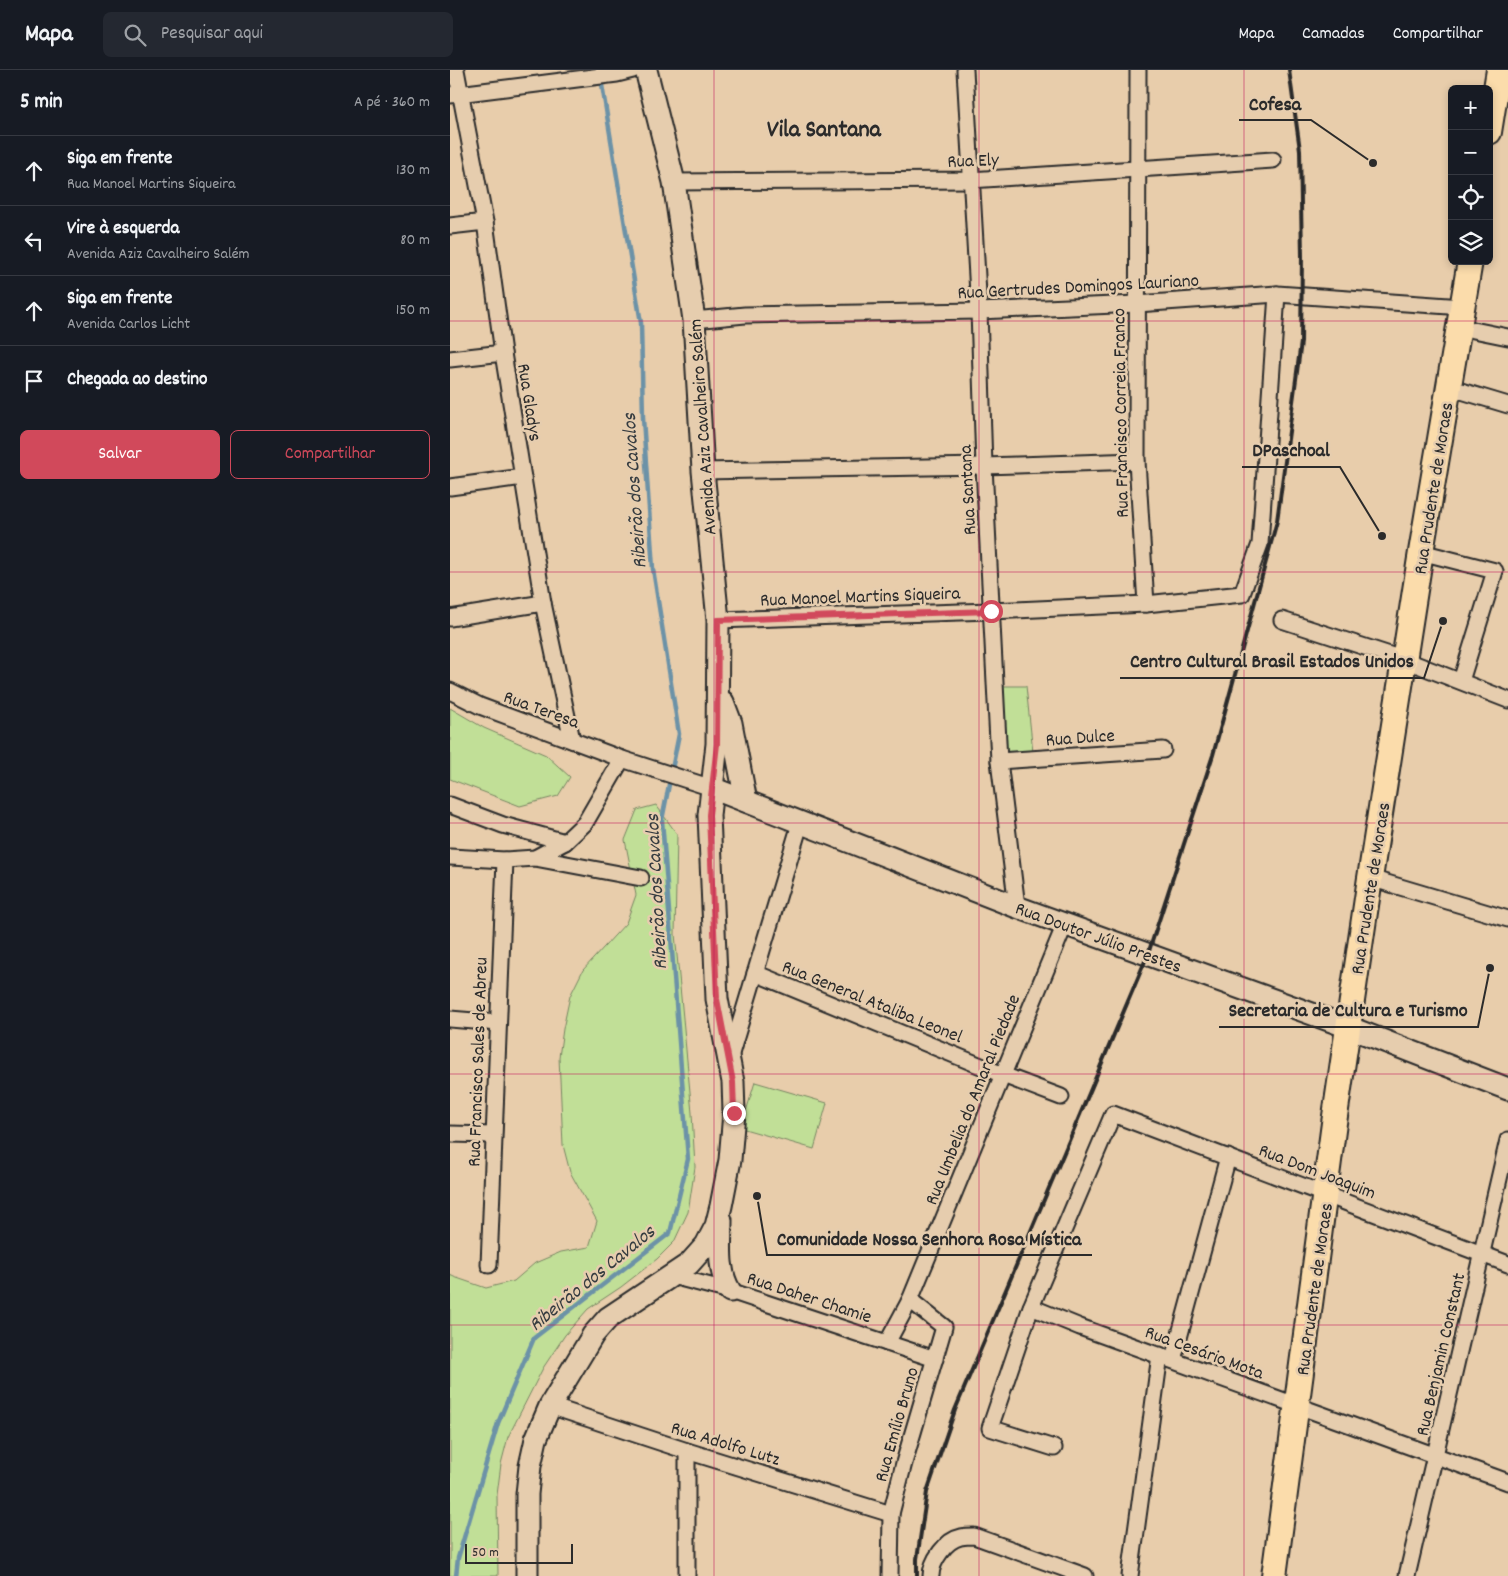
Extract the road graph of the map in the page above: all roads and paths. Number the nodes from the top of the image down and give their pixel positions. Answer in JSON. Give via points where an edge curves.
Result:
{"nodes":[{"id":1,"x":456,"y":70,"type":"edge"},
{"id":2,"x":633,"y":70,"type":"edge"},
{"id":3,"x":646,"y":70,"type":"edge"},
{"id":4,"x":965,"y":70,"type":"edge"},
{"id":5,"x":1138,"y":70,"type":"edge"},
{"id":6,"x":1501,"y":76,"type":"edge"},
{"id":7,"x":455,"y":95,"type":"edge"},
{"id":8,"x":1489,"y":130,"type":"edge"},
{"id":9,"x":1273,"y":160,"type":"dead end"},
{"id":10,"x":1138,"y":168,"type":"junction"},
{"id":11,"x":970,"y":180,"type":"junction"},
{"id":12,"x":674,"y":182,"type":"junction"},
{"id":13,"x":485,"y":222,"type":"junction"},
{"id":14,"x":450,"y":226,"type":"edge"},
{"id":15,"x":1469,"y":265,"type":"edge"},
{"id":16,"x":1277,"y":294,"type":"junction"},
{"id":17,"x":1137,"y":304,"type":"junction"},
{"id":18,"x":979,"y":311,"type":"junction"},
{"id":19,"x":1461,"y":317,"type":"junction"},
{"id":20,"x":694,"y":320,"type":"junction"},
{"id":21,"x":1508,"y":337,"type":"edge"},
{"id":22,"x":503,"y":352,"type":"junction"},
{"id":23,"x":450,"y":359,"type":"edge"},
{"id":24,"x":1448,"y":387,"type":"junction"},
{"id":25,"x":1508,"y":405,"type":"edge"},
{"id":26,"x":1137,"y":460,"type":"junction"},
{"id":27,"x":984,"y":466,"type":"junction"},
{"id":28,"x":703,"y":471,"type":"junction"},
{"id":29,"x":523,"y":477,"type":"junction"},
{"id":30,"x":450,"y":487,"type":"edge"},
{"id":31,"x":1421,"y":552,"type":"junction"},
{"id":32,"x":543,"y":603,"type":"junction"},
{"id":33,"x":1146,"y":604,"type":"junction"},
{"id":34,"x":991,"y":611,"type":"junction"},
{"id":35,"x":450,"y":618,"type":"edge"},
{"id":36,"x":718,"y":620,"type":"junction"},
{"id":37,"x":1282,"y":620,"type":"dead end"},
{"id":38,"x":1405,"y":660,"type":"junction"},
{"id":39,"x":1461,"y":680,"type":"junction"},
{"id":40,"x":718,"y":688,"type":"junction"},
{"id":41,"x":450,"y":691,"type":"edge"},
{"id":42,"x":1508,"y":700,"type":"edge"},
{"id":43,"x":572,"y":740,"type":"junction"},
{"id":44,"x":1163,"y":750,"type":"dead end"},
{"id":45,"x":622,"y":759,"type":"junction"},
{"id":46,"x":999,"y":761,"type":"junction"},
{"id":47,"x":655,"y":769,"type":"joint"},
{"id":48,"x":712,"y":788,"type":"junction"},
{"id":49,"x":746,"y":801,"type":"junction"},
{"id":50,"x":450,"y":805,"type":"edge"},
{"id":51,"x":800,"y":824,"type":"junction"},
{"id":52,"x":565,"y":842,"type":"junction"},
{"id":53,"x":450,"y":857,"type":"edge"},
{"id":54,"x":535,"y":858,"type":"junction"},
{"id":55,"x":505,"y":860,"type":"junction"},
{"id":56,"x":641,"y":878,"type":"dead end"},
{"id":57,"x":1370,"y":878,"type":"junction"},
{"id":58,"x":1017,"y":907,"type":"junction"},
{"id":59,"x":1508,"y":919,"type":"edge"},
{"id":60,"x":1065,"y":924,"type":"junction"},
{"id":61,"x":755,"y":973,"type":"junction"},
{"id":62,"x":450,"y":1019,"type":"edge"},
{"id":63,"x":498,"y":1023,"type":"junction"},
{"id":64,"x":1348,"y":1027,"type":"junction"},
{"id":65,"x":729,"y":1061,"type":"junction"},
{"id":66,"x":1003,"y":1075,"type":"junction"},
{"id":67,"x":1508,"y":1089,"type":"edge"},
{"id":68,"x":1060,"y":1097,"type":"dead end"},
{"id":69,"x":450,"y":1134,"type":"edge"},
{"id":70,"x":493,"y":1135,"type":"junction"},
{"id":71,"x":1508,"y":1140,"type":"edge"},
{"id":72,"x":1228,"y":1157,"type":"junction"},
{"id":73,"x":1325,"y":1195,"type":"junction"},
{"id":74,"x":722,"y":1206,"type":"junction"},
{"id":75,"x":1482,"y":1253,"type":"junction"},
{"id":76,"x":1508,"y":1264,"type":"edge"},
{"id":77,"x":489,"y":1265,"type":"dead end"},
{"id":78,"x":672,"y":1276,"type":"junction"},
{"id":79,"x":730,"y":1291,"type":"junction"},
{"id":80,"x":910,"y":1300,"type":"junction"},
{"id":81,"x":1030,"y":1307,"type":"junction"},
{"id":82,"x":887,"y":1343,"type":"junction"},
{"id":83,"x":1166,"y":1358,"type":"junction"},
{"id":84,"x":935,"y":1359,"type":"junction"},
{"id":85,"x":550,"y":1406,"type":"junction"},
{"id":86,"x":1297,"y":1406,"type":"junction"},
{"id":87,"x":1054,"y":1448,"type":"dead end"},
{"id":88,"x":688,"y":1451,"type":"junction"},
{"id":89,"x":1436,"y":1456,"type":"junction"},
{"id":90,"x":1508,"y":1482,"type":"edge"},
{"id":91,"x":891,"y":1514,"type":"junction"},
{"id":92,"x":527,"y":1576,"type":"edge"},
{"id":93,"x":687,"y":1576,"type":"edge"},
{"id":94,"x":890,"y":1576,"type":"edge"},
{"id":95,"x":932,"y":1576,"type":"edge"},
{"id":96,"x":1085,"y":1576,"type":"edge"},
{"id":97,"x":1130,"y":1576,"type":"edge"},
{"id":98,"x":1274,"y":1576,"type":"edge"},
{"id":99,"x":1408,"y":1576,"type":"edge"}],
"edges":[{"from":1,"to":7,"type":"street","name":"Rua Gladys"},
{"from":2,"to":7,"type":"street"},
{"from":3,"to":12,"type":"main road","name":"Avenida Aziz Cavalheiro Salém"},
{"from":4,"to":11,"type":"street","name":"Rua Santana"},
{"from":5,"to":10,"type":"street","name":"Rua Francisco Correia Franco"},
{"from":6,"to":8,"type":"main road"},
{"from":7,"to":13,"type":"street","name":"Rua Gladys"},
{"from":9,"to":10,"type":"street","name":"Rua Ely"},
{"from":10,"to":11,"type":"street","name":"Rua Ely"},
{"from":10,"to":17,"type":"street","name":"Rua Francisco Correia Franco"},
{"from":11,"to":12,"type":"street","name":"Rua Ely"},
{"from":11,"to":18,"type":"street","name":"Rua Santana"},
{"from":12,"to":20,"type":"main road","name":"Avenida Aziz Cavalheiro Salém"},
{"from":13,"to":14,"type":"street"},
{"from":13,"to":22,"type":"street","name":"Rua Gladys"},
{"from":15,"to":19,"type":"main road","name":"Rua Prudente de Moraes"},
{"from":16,"to":17,"type":"street","name":"Rua Gertrudes Domingos Lauriano"},
{"from":16,"to":19,"type":"street","name":"Rua Gertrudes Domingos Lauriano"},
{"from":16,"to":33,"type":"street","name":"Rua Manoel Martins Siqueira","via":[[1260,544],[1242,594]]},
{"from":17,"to":18,"type":"street","name":"Rua Gertrudes Domingos Lauriano"},
{"from":17,"to":26,"type":"street","name":"Rua Francisco Correia Franco"},
{"from":18,"to":20,"type":"street","name":"Rua Gertrudes Domingos Lauriano","via":[[745,315]]},
{"from":18,"to":27,"type":"street","name":"Rua Santana"},
{"from":19,"to":21,"type":"street","name":"Rua Gertrudes Domingos Lauriano"},
{"from":19,"to":24,"type":"main road","name":"Rua Prudente de Moraes"},
{"from":20,"to":28,"type":"main road","name":"Avenida Aziz Cavalheiro Salém"},
{"from":22,"to":23,"type":"street"},
{"from":22,"to":29,"type":"street","name":"Rua Gladys"},
{"from":24,"to":25,"type":"street"},
{"from":24,"to":31,"type":"main road","name":"Rua Prudente de Moraes"},
{"from":26,"to":27,"type":"street"},
{"from":26,"to":33,"type":"street","name":"Rua Francisco Correia Franco"},
{"from":27,"to":28,"type":"street"},
{"from":27,"to":34,"type":"street","name":"Rua Santana"},
{"from":28,"to":36,"type":"main road","name":"Avenida Aziz Cavalheiro Salém"},
{"from":29,"to":30,"type":"street"},
{"from":29,"to":32,"type":"street","name":"Rua Gladys"},
{"from":31,"to":38,"type":"main road","name":"Rua Prudente de Moraes"},
{"from":31,"to":39,"type":"street","via":[[1494,571]]},
{"from":32,"to":35,"type":"street"},
{"from":32,"to":43,"type":"street","name":"Rua Gladys"},
{"from":33,"to":34,"type":"street","name":"Rua Manoel Martins Siqueira"},
{"from":34,"to":36,"type":"street","name":"Rua Manoel Martins Siqueira"},
{"from":34,"to":46,"type":"street","name":"Rua Santana"},
{"from":36,"to":40,"type":"main road","name":"Avenida Aziz Cavalheiro Salém"},
{"from":37,"to":38,"type":"street"},
{"from":38,"to":39,"type":"street"},
{"from":38,"to":57,"type":"main road","name":"Rua Prudente de Moraes"},
{"from":39,"to":42,"type":"street"},
{"from":40,"to":48,"type":"main road","name":"Avenida Aziz Cavalheiro Salém"},
{"from":40,"to":49,"type":"main road","via":[[731,724]]},
{"from":41,"to":43,"type":"street","name":"Rua Teresa","via":[[480,706]]},
{"from":43,"to":45,"type":"street","name":"Rua Teresa"},
{"from":44,"to":46,"type":"street","name":"Rua Dulce"},
{"from":45,"to":47,"type":"street","name":"Rua Teresa"},
{"from":45,"to":52,"type":"street","via":[[585,823]]},
{"from":46,"to":58,"type":"street","name":"Rua Santana"},
{"from":47,"to":48,"type":"street","name":"Rua Doutor Júlio Prestes"},
{"from":48,"to":49,"type":"main road","name":"Rua Doutor Júlio Prestes"},
{"from":48,"to":65,"type":"main road","name":"Avenida Aziz Cavalheiro Salém","via":[[709,815],[717,999]]},
{"from":49,"to":51,"type":"main road","name":"Rua Doutor Júlio Prestes"},
{"from":50,"to":52,"type":"street","via":[[503,825]]},
{"from":51,"to":58,"type":"main road","name":"Rua Doutor Júlio Prestes"},
{"from":51,"to":61,"type":"street"},
{"from":52,"to":54,"type":"street"},
{"from":53,"to":55,"type":"street"},
{"from":54,"to":55,"type":"street"},
{"from":54,"to":56,"type":"street"},
{"from":55,"to":63,"type":"street","name":"Rua Francisco Sales de Abreu"},
{"from":57,"to":59,"type":"street"},
{"from":57,"to":64,"type":"main road","name":"Rua Prudente de Moraes"},
{"from":58,"to":60,"type":"main road","name":"Rua Doutor Júlio Prestes"},
{"from":60,"to":64,"type":"main road","name":"Rua Doutor Júlio Prestes"},
{"from":60,"to":66,"type":"street","name":"Rua Umbelia do Amaral Piedade"},
{"from":61,"to":65,"type":"street"},
{"from":61,"to":66,"type":"street","name":"Rua General Ataliba Leonel"},
{"from":62,"to":63,"type":"street"},
{"from":63,"to":70,"type":"street","name":"Rua Francisco Sales de Abreu"},
{"from":64,"to":67,"type":"main road","name":"Rua Doutor Júlio Prestes"},
{"from":64,"to":73,"type":"main road","name":"Rua Prudente de Moraes"},
{"from":65,"to":74,"type":"main road","name":"Avenida Aziz Cavalheiro Salém","via":[[734,1113]]},
{"from":66,"to":68,"type":"street","name":"Rua General Ataliba Leonel"},
{"from":66,"to":80,"type":"street","name":"Rua Umbelia do Amaral Piedade"},
{"from":69,"to":70,"type":"street"},
{"from":70,"to":77,"type":"street","name":"Rua Francisco Sales de Abreu"},
{"from":71,"to":75,"type":"street","name":"Rua Benjamin Constant"},
{"from":72,"to":73,"type":"street","name":"Rua Dom Joaquim"},
{"from":72,"to":81,"type":"street","name":"Rua Dom Joaquim","via":[[1113,1114]]},
{"from":72,"to":83,"type":"street"},
{"from":73,"to":75,"type":"street","name":"Rua Dom Joaquim"},
{"from":73,"to":86,"type":"main road","name":"Rua Prudente de Moraes"},
{"from":74,"to":78,"type":"main road","via":[[706,1245],[689,1264]]},
{"from":74,"to":79,"type":"main road","via":[[721,1266]]},
{"from":75,"to":76,"type":"street","name":"Rua Dom Joaquim"},
{"from":75,"to":89,"type":"street","name":"Rua Benjamin Constant"},
{"from":78,"to":79,"type":"street","name":"Rua Daher Chamie"},
{"from":78,"to":85,"type":"main road","via":[[608,1318],[593,1335]]},
{"from":79,"to":82,"type":"street","name":"Rua Daher Chamie"},
{"from":80,"to":82,"type":"street","name":"Rua Umbelia do Amaral Piedade"},
{"from":80,"to":84,"type":"street","name":"Rua Emílio Bruno","via":[[944,1327]]},
{"from":81,"to":83,"type":"street","name":"Rua Cesário Mota"},
{"from":81,"to":87,"type":"street","via":[[990,1428]]},
{"from":82,"to":84,"type":"street","name":"Rua Daher Chamie"},
{"from":83,"to":86,"type":"street","name":"Rua Cesário Mota"},
{"from":83,"to":97,"type":"street"},
{"from":84,"to":91,"type":"street","name":"Rua Emílio Bruno"},
{"from":85,"to":88,"type":"street","name":"Rua Adolfo Lutz"},
{"from":85,"to":92,"type":"main road","via":[[536,1439],[530,1466]]},
{"from":86,"to":89,"type":"street","name":"Rua Cesário Mota"},
{"from":86,"to":98,"type":"main road","name":"Rua Prudente de Moraes"},
{"from":88,"to":91,"type":"street","name":"Rua Adolfo Lutz"},
{"from":88,"to":93,"type":"street"},
{"from":89,"to":90,"type":"street","name":"Rua Cesário Mota"},
{"from":89,"to":99,"type":"street","name":"Rua Benjamin Constant"},
{"from":91,"to":94,"type":"street","name":"Rua Emílio Bruno"},
{"from":95,"to":96,"type":"street","via":[[935,1558],[945,1547],[960,1537],[974,1536]]}]}
